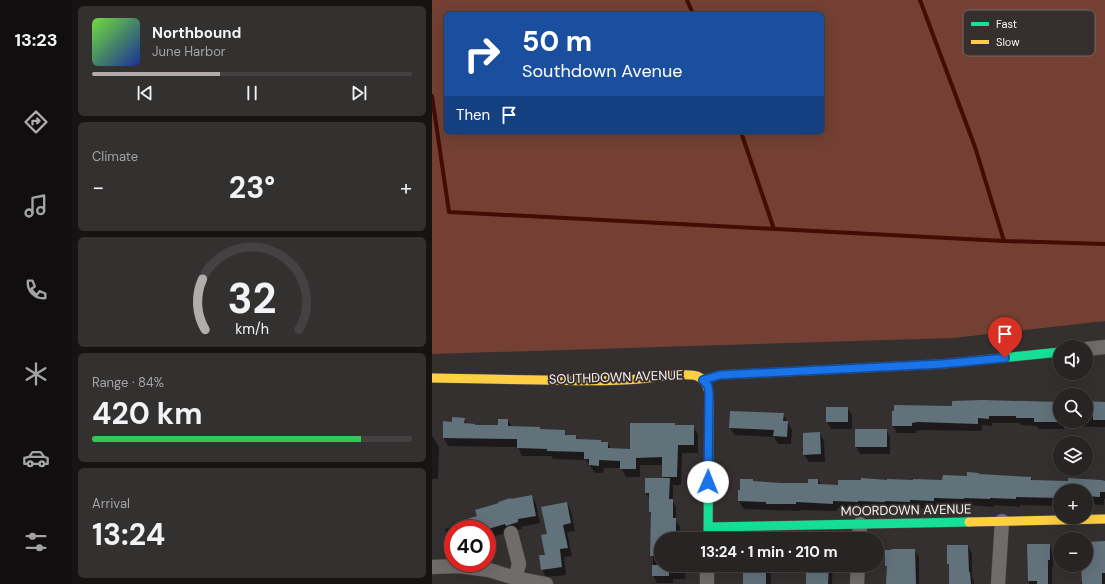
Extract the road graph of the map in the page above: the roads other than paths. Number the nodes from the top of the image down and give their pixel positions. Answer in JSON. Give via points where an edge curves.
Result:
{"nodes":[{"id":1,"x":1105,"y":347,"type":"edge"},
{"id":2,"x":1093,"y":349,"type":"edge"},
{"id":3,"x":1053,"y":353,"type":"edge"},
{"id":4,"x":432,"y":378,"type":"edge"},
{"id":5,"x":703,"y":380,"type":"junction"},
{"id":6,"x":1105,"y":519,"type":"edge"},
{"id":7,"x":1002,"y":521,"type":"junction"},
{"id":8,"x":860,"y":524,"type":"junction"},
{"id":9,"x":708,"y":527,"type":"junction"},
{"id":10,"x":708,"y":532,"type":"edge"},
{"id":11,"x":859,"y":532,"type":"edge"},
{"id":12,"x":511,"y":533,"type":"dead end"},
{"id":13,"x":432,"y":567,"type":"edge"},
{"id":14,"x":707,"y":572,"type":"edge"},
{"id":15,"x":858,"y":572,"type":"edge"},
{"id":16,"x":515,"y":578,"type":"junction"},
{"id":17,"x":546,"y":584,"type":"edge"},
{"id":18,"x":707,"y":584,"type":"edge"},
{"id":19,"x":857,"y":584,"type":"edge"},
{"id":20,"x":998,"y":584,"type":"edge"}],
"edges":[{"from":1,"to":2,"type":"street"},
{"from":3,"to":5,"type":"street","name":"SOUTHDOWN AVENUE","via":[[942,364],[720,375]]},
{"from":4,"to":5,"type":"street","name":"SOUTHDOWN AVENUE","via":[[590,380],[688,374]]},
{"from":5,"to":9,"type":"street","via":[[709,392]]},
{"from":6,"to":7,"type":"street","name":"MOORDOWN AVENUE"},
{"from":7,"to":8,"type":"street","name":"MOORDOWN AVENUE"},
{"from":7,"to":20,"type":"street"},
{"from":8,"to":9,"type":"street","name":"MOORDOWN AVENUE"},
{"from":8,"to":11,"type":"street"},
{"from":9,"to":10,"type":"street"},
{"from":12,"to":16,"type":"street","via":[[519,564]]},
{"from":13,"to":16,"type":"street","via":[[458,566],[489,570]]},
{"from":14,"to":18,"type":"street"},
{"from":15,"to":19,"type":"street"},
{"from":16,"to":17,"type":"street"}]}
